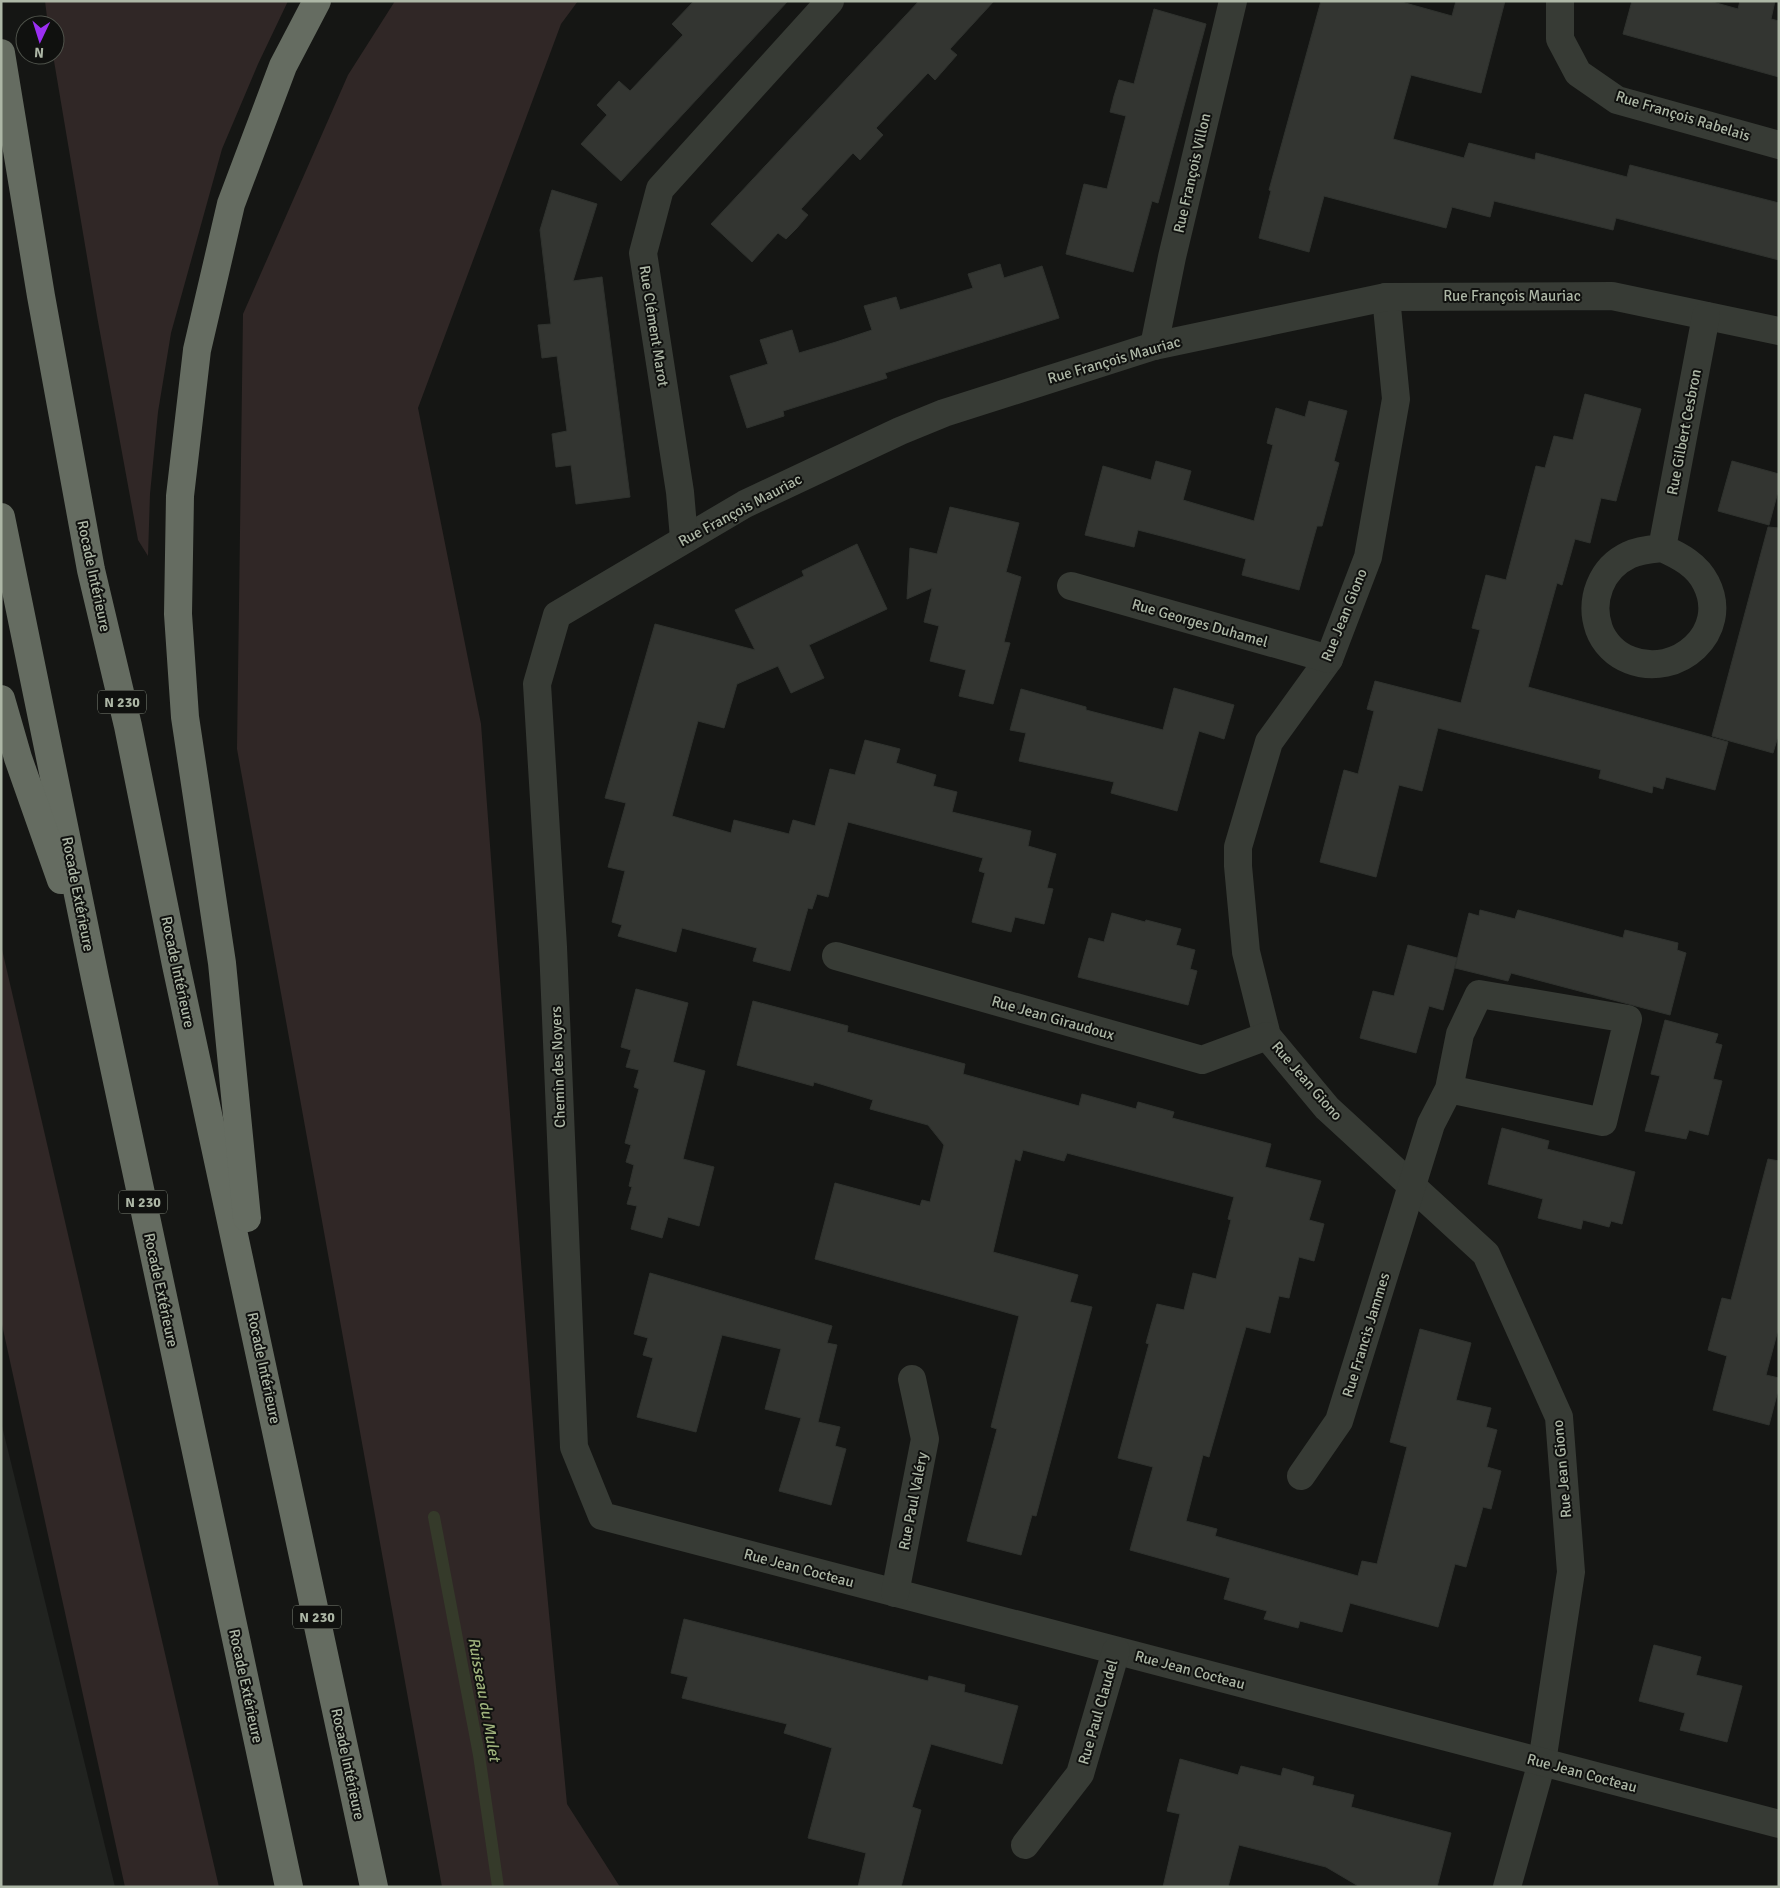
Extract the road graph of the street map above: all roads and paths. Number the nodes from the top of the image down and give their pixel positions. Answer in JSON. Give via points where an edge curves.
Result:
{"nodes":[{"id":1,"x":317,"y":1,"type":"edge"},
{"id":2,"x":830,"y":1,"type":"edge"},
{"id":3,"x":1232,"y":1,"type":"edge"},
{"id":4,"x":1560,"y":1,"type":"edge"},
{"id":5,"x":1,"y":53,"type":"edge"},
{"id":6,"x":1779,"y":145,"type":"edge"},
{"id":7,"x":1386,"y":297,"type":"junction"},
{"id":8,"x":1706,"y":316,"type":"junction"},
{"id":9,"x":1779,"y":331,"type":"edge"},
{"id":10,"x":1154,"y":346,"type":"junction"},
{"id":11,"x":1,"y":517,"type":"edge"},
{"id":12,"x":684,"y":538,"type":"junction"},
{"id":13,"x":1662,"y":548,"type":"junction"},
{"id":14,"x":1071,"y":586,"type":"dead end"},
{"id":15,"x":557,"y":615,"type":"joint"},
{"id":16,"x":1329,"y":659,"type":"junction"},
{"id":17,"x":1,"y":699,"type":"edge"},
{"id":18,"x":836,"y":956,"type":"dead end"},
{"id":19,"x":95,"y":978,"type":"junction"},
{"id":20,"x":1267,"y":1036,"type":"junction"},
{"id":21,"x":1449,"y":1089,"type":"junction"},
{"id":22,"x":1412,"y":1185,"type":"junction"},
{"id":23,"x":260,"y":1348,"type":"junction"},
{"id":24,"x":912,"y":1379,"type":"dead end"},
{"id":25,"x":1301,"y":1476,"type":"dead end"},
{"id":26,"x":602,"y":1516,"type":"joint"},
{"id":27,"x":895,"y":1593,"type":"junction"},
{"id":28,"x":1116,"y":1651,"type":"junction"},
{"id":29,"x":1542,"y":1762,"type":"junction"},
{"id":30,"x":1779,"y":1824,"type":"edge"},
{"id":31,"x":1025,"y":1845,"type":"dead end"},
{"id":32,"x":289,"y":1887,"type":"edge"},
{"id":33,"x":374,"y":1887,"type":"edge"},
{"id":34,"x":1507,"y":1887,"type":"edge"}],
"edges":[{"from":1,"to":23,"type":"highway","via":[[283,66],[231,204],[197,350],[180,496],[178,614],[185,717],[222,963]]},
{"from":2,"to":12,"type":"street","name":"Rue Clément Marot","via":[[660,189],[643,253],[680,492]]},
{"from":3,"to":10,"type":"street","name":"Rue François Villon"},
{"from":4,"to":6,"type":"street","name":"Rue François Rabelais","via":[[1560,39],[1578,73],[1617,100]]},
{"from":5,"to":23,"type":"highway","name":"Rocade Intérieure","number":"N 230","via":[[91,570],[128,726],[176,965]]},
{"from":7,"to":8,"type":"street","name":"Rue François Mauriac","via":[[1612,296]]},
{"from":7,"to":10,"type":"street","name":"Rue François Mauriac"},
{"from":7,"to":16,"type":"street","name":"Rue Jean Giono","via":[[1396,399],[1368,556]]},
{"from":8,"to":9,"type":"street","name":"Rue François Mauriac"},
{"from":8,"to":13,"type":"street","name":"Rue Gilbert Cesbron"},
{"from":10,"to":12,"type":"street","name":"Rue François Mauriac","via":[[900,430],[745,504]]},
{"from":11,"to":19,"type":"highway","name":"Rocade Extérieure","number":"N 230"},
{"from":12,"to":15,"type":"street","name":"Rue François Mauriac"},
{"from":13,"to":13,"type":"street","via":[[1630,555],[1614,564],[1596,595],[1595,613],[1599,630],[1622,658],[1639,664],[1658,666],[1692,652],[1704,637],[1710,620],[1711,601],[1706,584],[1682,557]]},
{"from":14,"to":16,"type":"street","name":"Rue Georges Duhamel"},
{"from":15,"to":26,"type":"street","name":"Chemin des Noyers","via":[[537,684],[554,956],[574,1447]]},
{"from":16,"to":20,"type":"street","name":"Rue Jean Giono","via":[[1269,742],[1238,847],[1246,952]]},
{"from":17,"to":19,"type":"highway","via":[[18,758]]},
{"from":18,"to":20,"type":"street","name":"Rue Jean Giraudoux","via":[[1202,1060]]},
{"from":19,"to":32,"type":"highway","name":"Rocade Extérieure","number":"N 230"},
{"from":20,"to":22,"type":"street","name":"Rue Jean Giono","via":[[1327,1108]]},
{"from":21,"to":21,"type":"street","name":"Rue Francis Jammes","via":[[1603,1122],[1628,1019],[1479,994],[1460,1034]]},
{"from":21,"to":22,"type":"street","name":"Rue Francis Jammes","via":[[1431,1124]]},
{"from":22,"to":25,"type":"street","name":"Rue Francis Jammes","via":[[1339,1421]]},
{"from":22,"to":29,"type":"street","name":"Rue Jean Giono","via":[[1486,1254],[1559,1416],[1571,1572]]},
{"from":23,"to":33,"type":"highway","name":"Rocade Intérieure","number":"N 230"},
{"from":24,"to":27,"type":"street","name":"Rue Paul Valéry","via":[[925,1439]]},
{"from":26,"to":27,"type":"street","name":"Rue Jean Cocteau"},
{"from":27,"to":28,"type":"street","name":"Rue Jean Cocteau"},
{"from":28,"to":29,"type":"street","name":"Rue Jean Cocteau"},
{"from":28,"to":31,"type":"street","name":"Rue Paul Claudel","via":[[1080,1774]]},
{"from":29,"to":30,"type":"street","name":"Rue Jean Cocteau"},
{"from":29,"to":34,"type":"street","name":"Rue Jean Giono"}]}
